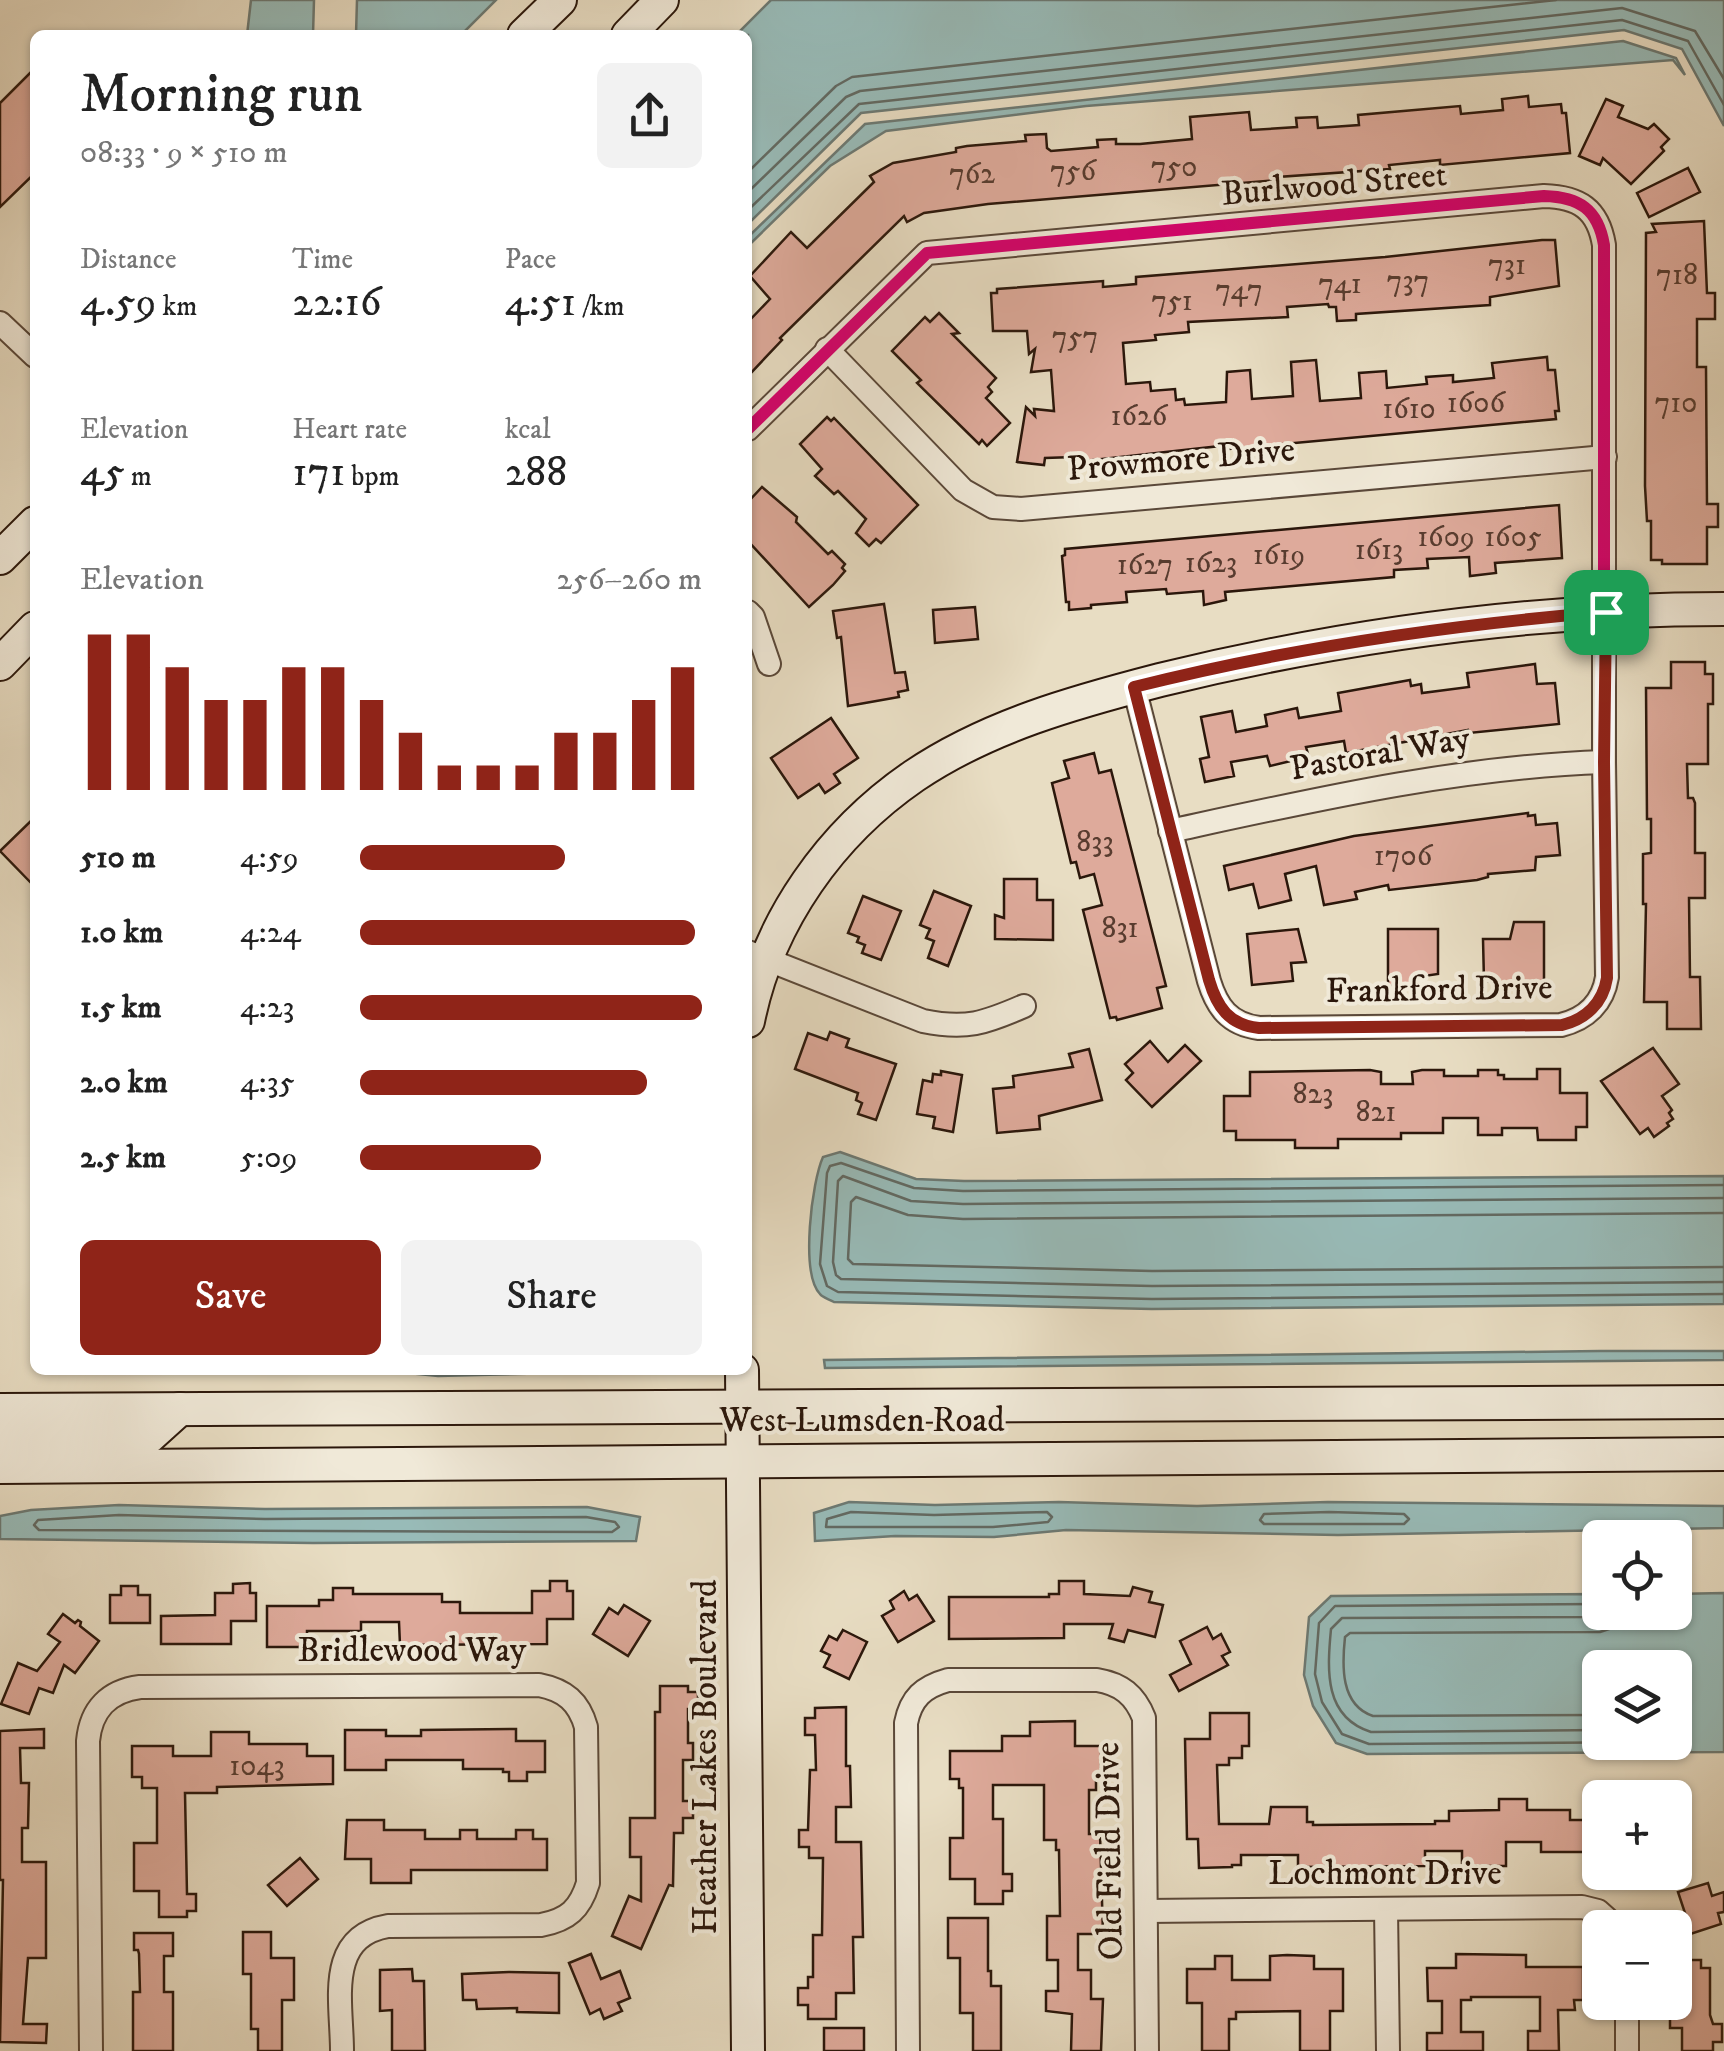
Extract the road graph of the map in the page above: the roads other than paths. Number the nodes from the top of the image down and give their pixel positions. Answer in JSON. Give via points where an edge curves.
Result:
{"nodes":[{"id":1,"x":560,"y":0,"type":"edge"},
{"id":2,"x":662,"y":0,"type":"edge"},
{"id":3,"x":529,"y":30,"type":"edge"},
{"id":4,"x":633,"y":30,"type":"edge"},
{"id":5,"x":0,"y":323,"type":"edge"},
{"id":6,"x":827,"y":349,"type":"junction"},
{"id":7,"x":30,"y":351,"type":"edge"},
{"id":8,"x":752,"y":425,"type":"edge"},
{"id":9,"x":1605,"y":457,"type":"junction"},
{"id":10,"x":30,"y":528,"type":"edge"},
{"id":11,"x":0,"y":558,"type":"edge"},
{"id":12,"x":1724,"y":609,"type":"edge"},
{"id":13,"x":1606,"y":612,"type":"junction"},
{"id":14,"x":30,"y":617,"type":"edge"},
{"id":15,"x":752,"y":617,"type":"edge"},
{"id":16,"x":18,"y":645,"type":"edge"},
{"id":17,"x":768,"y":664,"type":"dead end"},
{"id":18,"x":1134,"y":687,"type":"junction"},
{"id":19,"x":1604,"y":762,"type":"junction"},
{"id":20,"x":1170,"y":832,"type":"junction"},
{"id":21,"x":757,"y":956,"type":"edge"},
{"id":22,"x":752,"y":992,"type":"edge"},
{"id":23,"x":1024,"y":1006,"type":"dead end"},
{"id":24,"x":742,"y":1375,"type":"edge"},
{"id":25,"x":1724,"y":1402,"type":"edge"},
{"id":26,"x":742,"y":1405,"type":"junction"},
{"id":27,"x":180,"y":1409,"type":"junction"},
{"id":28,"x":0,"y":1410,"type":"edge"},
{"id":29,"x":0,"y":1440,"type":"edge"},
{"id":30,"x":1724,"y":1454,"type":"edge"},
{"id":31,"x":743,"y":1462,"type":"junction"},
{"id":32,"x":0,"y":1467,"type":"edge"},
{"id":33,"x":1386,"y":1909,"type":"junction"},
{"id":34,"x":1594,"y":1910,"type":"edge"},
{"id":35,"x":1146,"y":1911,"type":"junction"},
{"id":36,"x":1627,"y":2020,"type":"edge"},
{"id":37,"x":91,"y":2051,"type":"edge"},
{"id":38,"x":342,"y":2051,"type":"edge"},
{"id":39,"x":748,"y":2051,"type":"edge"},
{"id":40,"x":908,"y":2051,"type":"edge"},
{"id":41,"x":1146,"y":2051,"type":"edge"},
{"id":42,"x":1388,"y":2051,"type":"edge"},
{"id":43,"x":1628,"y":2051,"type":"edge"}],
"edges":[{"from":1,"to":3,"type":"main road"},
{"from":2,"to":4,"type":"main road"},
{"from":5,"to":7,"type":"street"},
{"from":6,"to":8,"type":"street","name":"Burlwood Street"},
{"from":6,"to":9,"type":"street","name":"Prowmore Drive","via":[[963,490],[993,507],[1021,510]]},
{"from":6,"to":9,"type":"street","name":"Burlwood Street","via":[[927,254],[1562,196],[1586,206],[1602,230]]},
{"from":9,"to":13,"type":"street","name":"Burlwood Street"},
{"from":10,"to":11,"type":"main road"},
{"from":12,"to":13,"type":"main road"},
{"from":13,"to":18,"type":"main road","via":[[1360,640]]},
{"from":13,"to":19,"type":"street","name":"Frankford Drive"},
{"from":14,"to":16,"type":"main road"},
{"from":15,"to":17,"type":"street"},
{"from":18,"to":20,"type":"street","name":"Frankford Drive"},
{"from":18,"to":21,"type":"main road","via":[[997,730],[892,792],[815,870]]},
{"from":19,"to":20,"type":"street","name":"Pastoral Way","via":[[1438,777]]},
{"from":19,"to":20,"type":"street","name":"Frankford Drive","via":[[1606,988],[1588,1014],[1562,1025],[1242,1025],[1227,1016],[1211,989]]},
{"from":21,"to":22,"type":"main road"},
{"from":21,"to":23,"type":"street","via":[[946,1026],[983,1024]]},
{"from":24,"to":26,"type":"main road","name":"Heather Lakes Boulevard"},
{"from":25,"to":26,"type":"main road","name":"West Lumsden Road"},
{"from":26,"to":27,"type":"main road","name":"West Lumsden Road"},
{"from":26,"to":31,"type":"main road","name":"Heather Lakes Boulevard"},
{"from":27,"to":28,"type":"main road","name":"West Lumsden Road"},
{"from":27,"to":29,"type":"main road","via":[[149,1437]]},
{"from":30,"to":31,"type":"main road","name":"West Lumsden Road"},
{"from":31,"to":32,"type":"main road","name":"West Lumsden Road"},
{"from":31,"to":39,"type":"main road","name":"Heather Lakes Boulevard"},
{"from":33,"to":34,"type":"street","name":"Lochmont Drive"},
{"from":33,"to":35,"type":"street","name":"Lochmont Drive"},
{"from":33,"to":42,"type":"street"},
{"from":35,"to":40,"type":"street","name":"Old Field Drive","via":[[1144,1718],[1138,1702],[1112,1682],[1097,1680],[930,1685],[909,1708],[906,1724]]},
{"from":35,"to":41,"type":"street","name":"Old Field Drive"},
{"from":36,"to":43,"type":"street"},
{"from":37,"to":38,"type":"street","name":"Bridlewood Way","via":[[88,1740],[94,1716],[114,1694],[140,1687],[556,1688],[582,1711],[586,1727],[583,1898],[558,1922],[370,1929],[356,1938],[342,1966]]}]}
